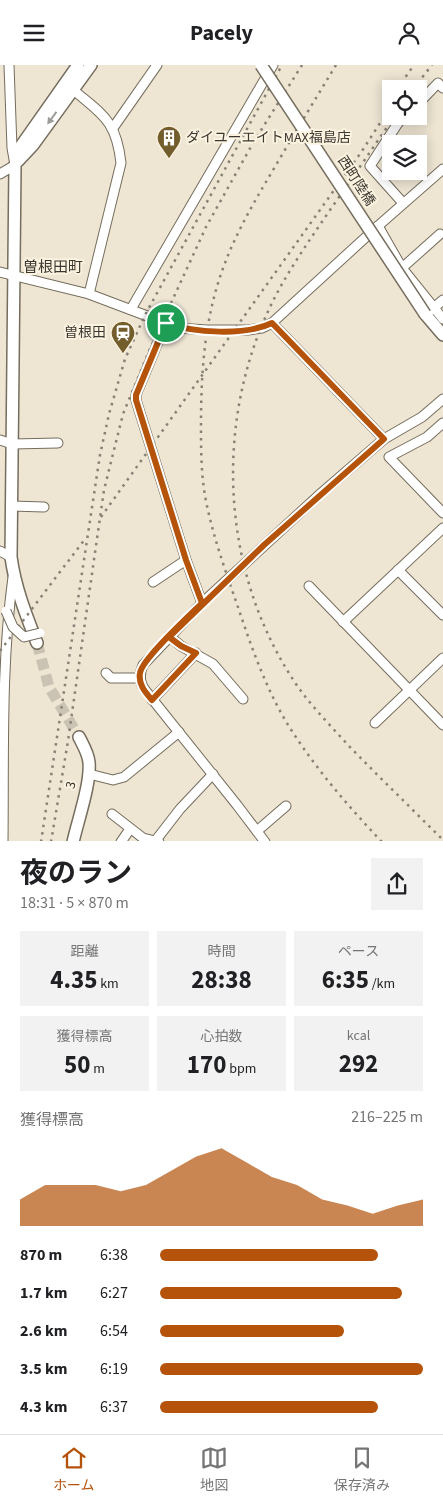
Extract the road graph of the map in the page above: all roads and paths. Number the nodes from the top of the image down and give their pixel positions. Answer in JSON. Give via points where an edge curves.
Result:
{"nodes":[{"id":1,"x":78,"y":65,"type":"edge"},
{"id":2,"x":91,"y":65,"type":"edge"},
{"id":3,"x":157,"y":65,"type":"edge"},
{"id":4,"x":261,"y":65,"type":"edge"},
{"id":5,"x":273,"y":65,"type":"edge"},
{"id":6,"x":6,"y":68,"type":"edge"},
{"id":7,"x":69,"y":86,"type":"junction"},
{"id":8,"x":443,"y":88,"type":"edge"},
{"id":9,"x":427,"y":95,"type":"edge"},
{"id":10,"x":397,"y":125,"type":"edge"},
{"id":11,"x":113,"y":128,"type":"junction"},
{"id":12,"x":16,"y":165,"type":"junction"},
{"id":13,"x":443,"y":169,"type":"edge"},
{"id":14,"x":0,"y":174,"type":"edge"},
{"id":15,"x":403,"y":203,"type":"junction"},
{"id":16,"x":378,"y":226,"type":"junction"},
{"id":17,"x":440,"y":234,"type":"dead end"},
{"id":18,"x":402,"y":268,"type":"junction"},
{"id":19,"x":0,"y":272,"type":"edge"},
{"id":20,"x":14,"y":275,"type":"junction"},
{"id":21,"x":90,"y":294,"type":"junction"},
{"id":22,"x":443,"y":300,"type":"edge"},
{"id":23,"x":131,"y":309,"type":"junction"},
{"id":24,"x":430,"y":311,"type":"junction"},
{"id":25,"x":443,"y":319,"type":"edge"},
{"id":26,"x":166,"y":323,"type":"junction"},
{"id":27,"x":272,"y":323,"type":"junction"},
{"id":28,"x":443,"y":335,"type":"edge"},
{"id":29,"x":443,"y":399,"type":"edge"},
{"id":30,"x":443,"y":423,"type":"edge"},
{"id":31,"x":384,"y":439,"type":"junction"},
{"id":32,"x":0,"y":440,"type":"edge"},
{"id":33,"x":58,"y":443,"type":"dead end"},
{"id":34,"x":12,"y":444,"type":"junction"},
{"id":35,"x":11,"y":506,"type":"junction"},
{"id":36,"x":44,"y":507,"type":"dead end"},
{"id":37,"x":443,"y":513,"type":"edge"},
{"id":38,"x":443,"y":528,"type":"edge"},
{"id":39,"x":0,"y":551,"type":"edge"},
{"id":40,"x":11,"y":557,"type":"junction"},
{"id":41,"x":186,"y":560,"type":"junction"},
{"id":42,"x":398,"y":570,"type":"junction"},
{"id":43,"x":13,"y":574,"type":"junction"},
{"id":44,"x":153,"y":582,"type":"dead end"},
{"id":45,"x":309,"y":586,"type":"dead end"},
{"id":46,"x":202,"y":603,"type":"junction"},
{"id":47,"x":443,"y":615,"type":"edge"},
{"id":48,"x":4,"y":616,"type":"edge"},
{"id":49,"x":343,"y":622,"type":"junction"},
{"id":50,"x":169,"y":637,"type":"junction"},
{"id":51,"x":39,"y":638,"type":"joint"},
{"id":52,"x":196,"y":653,"type":"junction"},
{"id":53,"x":443,"y":658,"type":"edge"},
{"id":54,"x":106,"y":673,"type":"dead end"},
{"id":55,"x":140,"y":678,"type":"junction"},
{"id":56,"x":2,"y":690,"type":"edge"},
{"id":57,"x":410,"y":690,"type":"junction"},
{"id":58,"x":244,"y":699,"type":"dead end"},
{"id":59,"x":152,"y":700,"type":"junction"},
{"id":60,"x":376,"y":723,"type":"dead end"},
{"id":61,"x":443,"y":725,"type":"edge"},
{"id":62,"x":179,"y":731,"type":"junction"},
{"id":63,"x":79,"y":737,"type":"tunnel mouth"},
{"id":64,"x":2,"y":771,"type":"edge"},
{"id":65,"x":89,"y":774,"type":"junction"},
{"id":66,"x":213,"y":774,"type":"junction"},
{"id":67,"x":286,"y":806,"type":"dead end"},
{"id":68,"x":112,"y":814,"type":"dead end"},
{"id":69,"x":130,"y":829,"type":"junction"},
{"id":70,"x":258,"y":831,"type":"junction"},
{"id":71,"x":3,"y":841,"type":"edge"},
{"id":72,"x":73,"y":841,"type":"edge"},
{"id":73,"x":120,"y":841,"type":"edge"},
{"id":74,"x":158,"y":841,"type":"edge"},
{"id":75,"x":265,"y":841,"type":"edge"}],
"edges":[{"from":1,"to":7,"type":"main road"},
{"from":2,"to":7,"type":"main road"},
{"from":3,"to":11,"type":"street"},
{"from":4,"to":24,"type":"main road","name":"西町陸橋","bridge":true},
{"from":5,"to":23,"type":"street"},
{"from":6,"to":12,"type":"street"},
{"from":7,"to":11,"type":"street","via":[[96,107]]},
{"from":7,"to":12,"type":"main road","via":[[33,145]]},
{"from":8,"to":9,"type":"street","via":[[438,83]]},
{"from":10,"to":15,"type":"street","via":[[370,166]]},
{"from":11,"to":21,"type":"street","via":[[121,163]]},
{"from":12,"to":14,"type":"street"},
{"from":12,"to":20,"type":"main road"},
{"from":13,"to":15,"type":"street"},
{"from":15,"to":16,"type":"street"},
{"from":16,"to":18,"type":"street"},
{"from":16,"to":27,"type":"street"},
{"from":17,"to":18,"type":"street"},
{"from":18,"to":24,"type":"street"},
{"from":19,"to":20,"type":"street"},
{"from":20,"to":21,"type":"street"},
{"from":20,"to":34,"type":"main road"},
{"from":21,"to":23,"type":"street"},
{"from":22,"to":24,"type":"street"},
{"from":23,"to":26,"type":"street"},
{"from":24,"to":25,"type":"street"},
{"from":24,"to":28,"type":"main road","name":"西町陸橋"},
{"from":26,"to":27,"type":"street","via":[[180,328],[226,330],[262,328]]},
{"from":26,"to":41,"type":"street","via":[[136,400]]},
{"from":27,"to":31,"type":"street"},
{"from":29,"to":31,"type":"street","via":[[422,417]]},
{"from":30,"to":37,"type":"street","via":[[427,437],[389,457]]},
{"from":31,"to":46,"type":"street"},
{"from":32,"to":34,"type":"street"},
{"from":33,"to":34,"type":"street"},
{"from":34,"to":35,"type":"main road"},
{"from":35,"to":36,"type":"street"},
{"from":35,"to":40,"type":"main road"},
{"from":38,"to":42,"type":"street"},
{"from":39,"to":40,"type":"street"},
{"from":40,"to":43,"type":"main road"},
{"from":41,"to":44,"type":"street"},
{"from":41,"to":46,"type":"street"},
{"from":42,"to":47,"type":"street"},
{"from":42,"to":49,"type":"street"},
{"from":43,"to":48,"type":"street"},
{"from":43,"to":51,"type":"main road","via":[[22,604]]},
{"from":45,"to":49,"type":"street"},
{"from":46,"to":50,"type":"street"},
{"from":48,"to":51,"type":"street","bridge":true,"via":[[24,637]]},
{"from":48,"to":56,"type":"street"},
{"from":49,"to":57,"type":"street"},
{"from":50,"to":52,"type":"street"},
{"from":50,"to":55,"type":"street","via":[[143,665]]},
{"from":52,"to":58,"type":"street","via":[[213,664]]},
{"from":52,"to":59,"type":"street"},
{"from":53,"to":57,"type":"street"},
{"from":54,"to":55,"type":"street","via":[[111,678]]},
{"from":55,"to":59,"type":"street"},
{"from":56,"to":64,"type":"street"},
{"from":57,"to":60,"type":"street"},
{"from":57,"to":61,"type":"street"},
{"from":59,"to":62,"type":"street"},
{"from":62,"to":65,"type":"street","via":[[124,777],[113,780]]},
{"from":62,"to":66,"type":"street"},
{"from":63,"to":65,"type":"main road","name":"3","number":"3","via":[[89,761]]},
{"from":64,"to":71,"type":"street"},
{"from":65,"to":72,"type":"main road","name":"3","number":"3"},
{"from":66,"to":70,"type":"street"},
{"from":66,"to":74,"type":"street","via":[[180,809]]},
{"from":67,"to":70,"type":"street"},
{"from":68,"to":69,"type":"street"},
{"from":69,"to":73,"type":"street"},
{"from":69,"to":74,"type":"street","via":[[143,838]]},
{"from":70,"to":75,"type":"street"}]}
